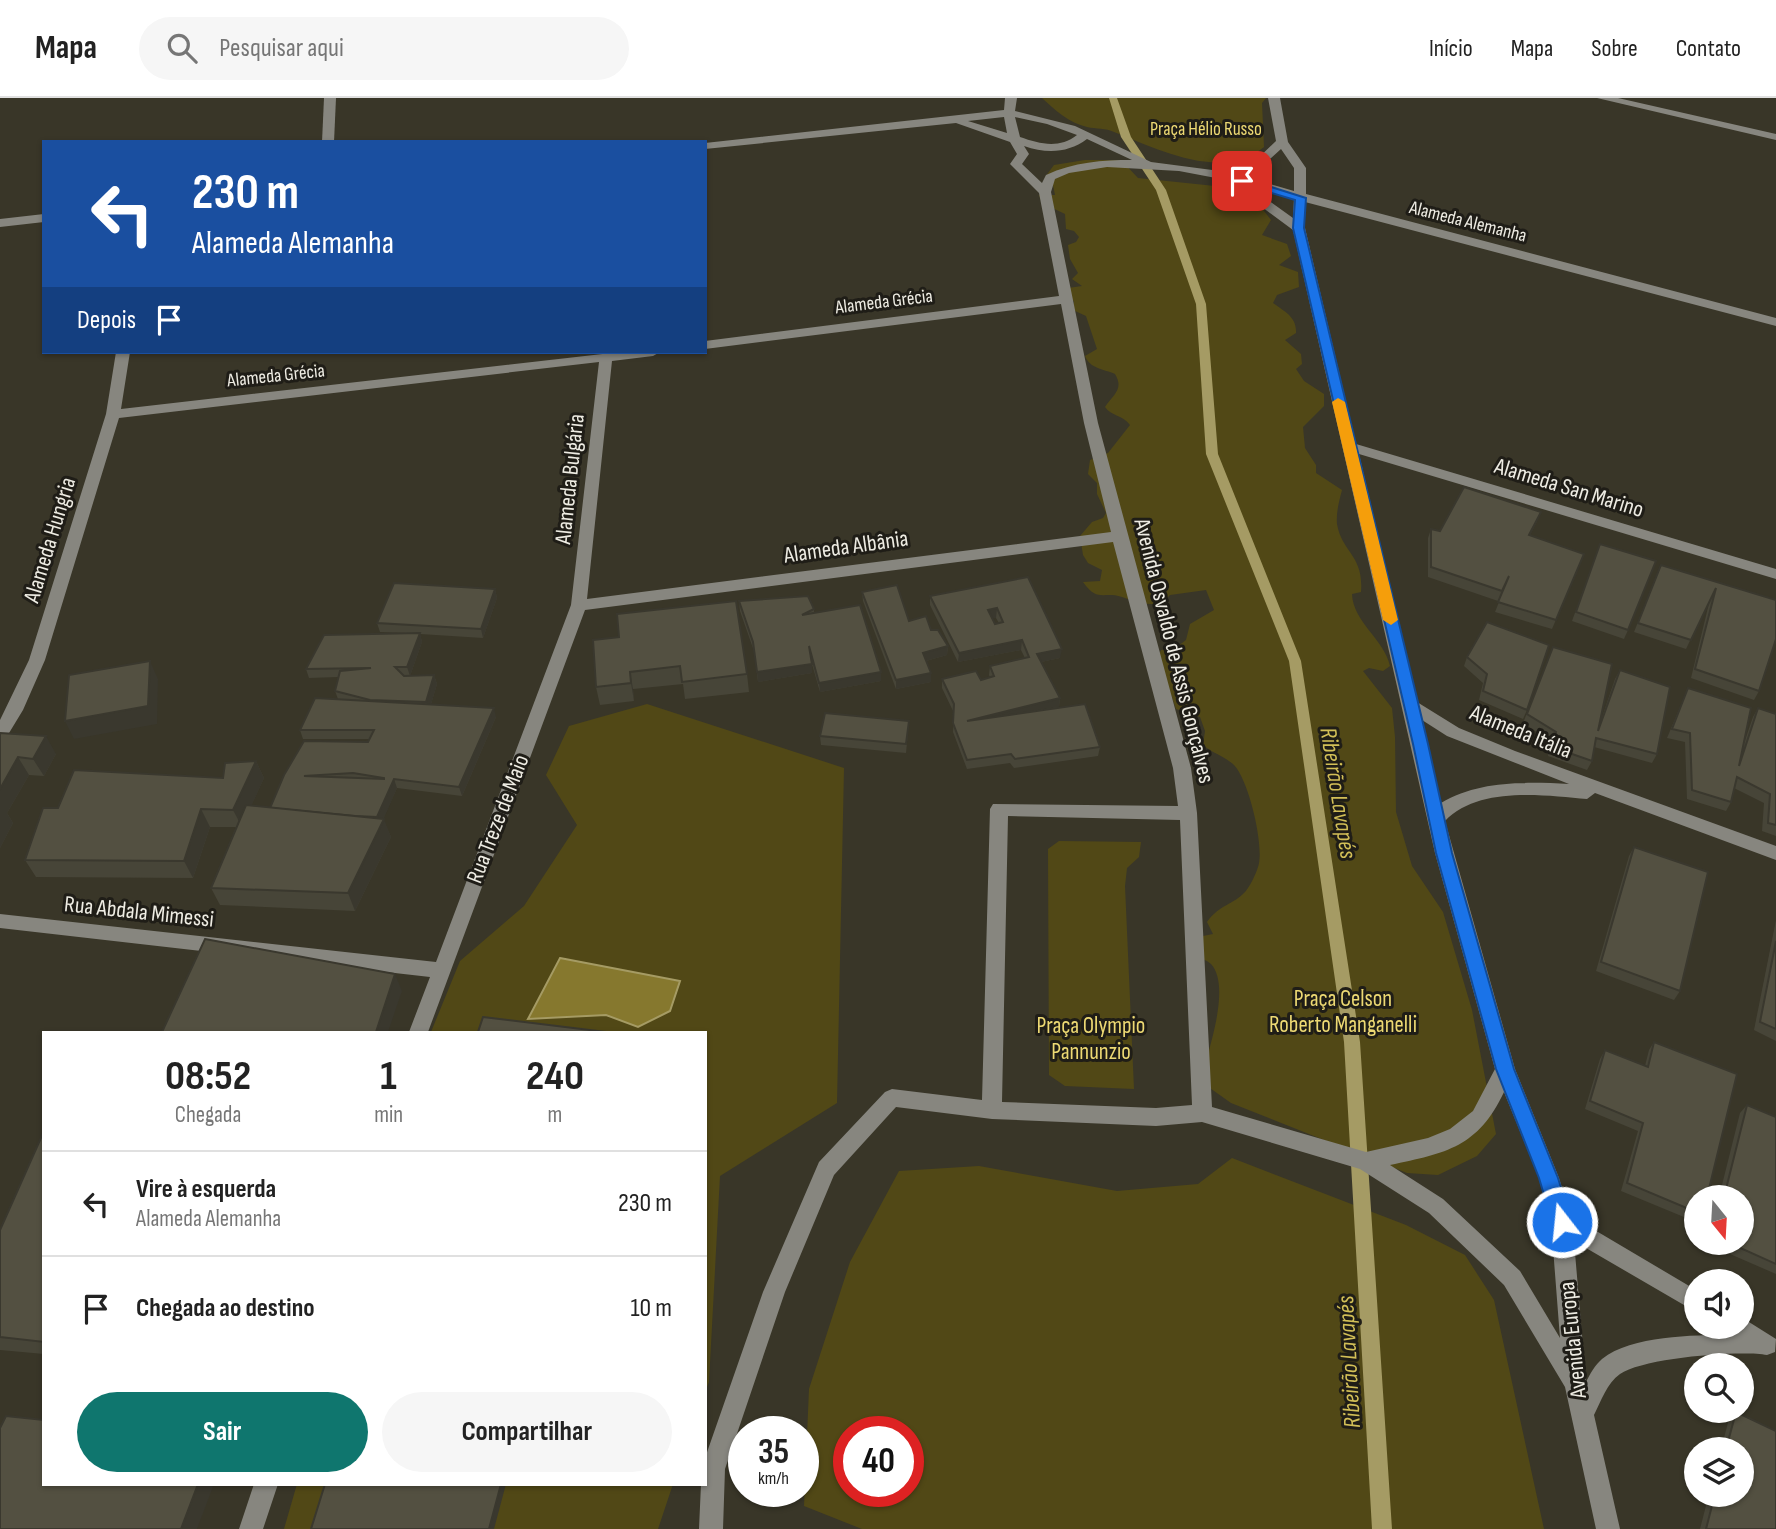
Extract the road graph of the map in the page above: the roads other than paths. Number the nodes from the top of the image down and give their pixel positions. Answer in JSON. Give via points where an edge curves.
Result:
{"nodes":[{"id":1,"x":330,"y":98,"type":"edge"},
{"id":2,"x":1013,"y":98,"type":"edge"},
{"id":3,"x":1275,"y":98,"type":"edge"},
{"id":4,"x":1603,"y":98,"type":"edge"},
{"id":5,"x":1007,"y":114,"type":"junction"},
{"id":6,"x":1031,"y":118,"type":"junction"},
{"id":7,"x":954,"y":120,"type":"junction"},
{"id":8,"x":1086,"y":134,"type":"junction"},
{"id":9,"x":1776,"y":137,"type":"edge"},
{"id":10,"x":1013,"y":138,"type":"junction"},
{"id":11,"x":328,"y":140,"type":"edge"},
{"id":12,"x":1282,"y":142,"type":"junction"},
{"id":13,"x":707,"y":146,"type":"edge"},
{"id":14,"x":1130,"y":159,"type":"junction"},
{"id":15,"x":1219,"y":174,"type":"junction"},
{"id":16,"x":1045,"y":192,"type":"junction"},
{"id":17,"x":1300,"y":198,"type":"junction"},
{"id":18,"x":42,"y":218,"type":"edge"},
{"id":19,"x":0,"y":223,"type":"edge"},
{"id":20,"x":1299,"y":228,"type":"junction"},
{"id":21,"x":1068,"y":299,"type":"junction"},
{"id":22,"x":1776,"y":322,"type":"edge"},
{"id":23,"x":707,"y":345,"type":"edge"},
{"id":24,"x":123,"y":354,"type":"edge"},
{"id":25,"x":638,"y":354,"type":"edge"},
{"id":26,"x":607,"y":358,"type":"junction"},
{"id":27,"x":113,"y":414,"type":"junction"},
{"id":28,"x":1348,"y":446,"type":"junction"},
{"id":29,"x":1119,"y":536,"type":"junction"},
{"id":30,"x":1776,"y":574,"type":"edge"},
{"id":31,"x":579,"y":606,"type":"junction"},
{"id":32,"x":1411,"y":706,"type":"junction"},
{"id":33,"x":0,"y":734,"type":"edge"},
{"id":34,"x":1615,"y":796,"type":"junction"},
{"id":35,"x":1188,"y":813,"type":"junction"},
{"id":36,"x":1437,"y":818,"type":"junction"},
{"id":37,"x":1776,"y":853,"type":"edge"},
{"id":38,"x":0,"y":921,"type":"edge"},
{"id":39,"x":440,"y":970,"type":"junction"},
{"id":40,"x":419,"y":1031,"type":"edge"},
{"id":41,"x":1505,"y":1069,"type":"junction"},
{"id":42,"x":992,"y":1110,"type":"junction"},
{"id":43,"x":1202,"y":1113,"type":"junction"},
{"id":44,"x":1366,"y":1161,"type":"junction"},
{"id":45,"x":1562,"y":1222,"type":"junction"},
{"id":46,"x":1684,"y":1294,"type":"edge"},
{"id":47,"x":1754,"y":1335,"type":"edge"},
{"id":48,"x":1771,"y":1345,"type":"edge"},
{"id":49,"x":1575,"y":1383,"type":"junction"},
{"id":50,"x":1582,"y":1414,"type":"junction"},
{"id":51,"x":265,"y":1486,"type":"edge"},
{"id":52,"x":251,"y":1529,"type":"edge"},
{"id":53,"x":711,"y":1529,"type":"edge"},
{"id":54,"x":1608,"y":1529,"type":"edge"}],
"edges":[{"from":1,"to":11,"type":"street"},
{"from":2,"to":5,"type":"street"},
{"from":2,"to":6,"type":"street"},
{"from":3,"to":12,"type":"street","name":"Avenida Europa"},
{"from":4,"to":9,"type":"street"},
{"from":5,"to":6,"type":"street","name":"Alameda Alemanha"},
{"from":5,"to":7,"type":"street","name":"Alameda Alemanha"},
{"from":5,"to":10,"type":"street"},
{"from":6,"to":8,"type":"street","name":"Alameda Alemanha"},
{"from":7,"to":10,"type":"street"},
{"from":7,"to":13,"type":"street","name":"Alameda Alemanha"},
{"from":8,"to":10,"type":"street","via":[[1060,148],[1033,147]]},
{"from":8,"to":14,"type":"street","name":"Alameda Alemanha"},
{"from":10,"to":16,"type":"street","via":[[1023,154],[1016,164]]},
{"from":12,"to":15,"type":"street","via":[[1257,165]]},
{"from":12,"to":17,"type":"street","name":"Avenida Europa","via":[[1300,168]]},
{"from":14,"to":15,"type":"street","name":"Alameda Alemanha"},
{"from":14,"to":16,"type":"street","name":"Alameda Alemanha","via":[[1065,169],[1050,177]]},
{"from":15,"to":17,"type":"street","name":"Alameda Alemanha"},
{"from":15,"to":20,"type":"street"},
{"from":16,"to":21,"type":"street","name":"Avenida Osvaldo de Assis Gonçalves"},
{"from":17,"to":20,"type":"street","name":"Avenida Europa"},
{"from":17,"to":22,"type":"street","name":"Alameda Alemanha"},
{"from":18,"to":19,"type":"street"},
{"from":20,"to":28,"type":"street","name":"Avenida Europa"},
{"from":21,"to":23,"type":"street","name":"Alameda Grécia"},
{"from":21,"to":29,"type":"street","name":"Avenida Osvaldo de Assis Gonçalves","via":[[1091,423]]},
{"from":24,"to":27,"type":"street","name":"Alameda Hungria"},
{"from":25,"to":26,"type":"street","name":"Alameda Grécia"},
{"from":26,"to":27,"type":"street","name":"Alameda Grécia"},
{"from":26,"to":31,"type":"street","name":"Alameda Bulgária"},
{"from":27,"to":33,"type":"street","name":"Alameda Hungria","via":[[37,660]]},
{"from":28,"to":30,"type":"street","name":"Alameda San Marino"},
{"from":28,"to":32,"type":"street","name":"Avenida Europa"},
{"from":29,"to":31,"type":"street","name":"Alameda Albânia"},
{"from":29,"to":35,"type":"street","name":"Avenida Osvaldo de Assis Gonçalves","via":[[1182,768]]},
{"from":31,"to":39,"type":"street","name":"Rua Treze de Maio"},
{"from":32,"to":34,"type":"street","name":"Alameda Itália","via":[[1453,732]]},
{"from":32,"to":36,"type":"street","name":"Avenida Europa"},
{"from":34,"to":36,"type":"street","name":"Alameda Itália","via":[[1560,789],[1502,792],[1457,801],[1443,808]]},
{"from":34,"to":37,"type":"street","name":"Alameda Itália"},
{"from":35,"to":42,"type":"street","via":[[999,810]]},
{"from":35,"to":43,"type":"street","name":"Avenida Osvaldo de Assis Gonçalves"},
{"from":36,"to":41,"type":"street","name":"Avenida Europa"},
{"from":38,"to":39,"type":"street","name":"Rua Abdala Mimessi"},
{"from":39,"to":40,"type":"street","name":"Rua Treze de Maio"},
{"from":41,"to":44,"type":"street","via":[[1480,1118],[1451,1139]]},
{"from":41,"to":45,"type":"street","name":"Avenida Europa"},
{"from":42,"to":43,"type":"street","via":[[1156,1117]]},
{"from":42,"to":53,"type":"street","via":[[892,1098],[825,1169],[774,1292],[713,1469]]},
{"from":43,"to":44,"type":"street"},
{"from":44,"to":49,"type":"street","via":[[1436,1206],[1512,1278]]},
{"from":45,"to":46,"type":"street"},
{"from":45,"to":49,"type":"street","name":"Avenida Europa"},
{"from":47,"to":48,"type":"street"},
{"from":48,"to":50,"type":"street","via":[[1691,1347],[1633,1356],[1609,1368]]},
{"from":49,"to":50,"type":"street","name":"Avenida Europa"},
{"from":50,"to":54,"type":"street","name":"Avenida Europa"},
{"from":51,"to":52,"type":"street"}]}
